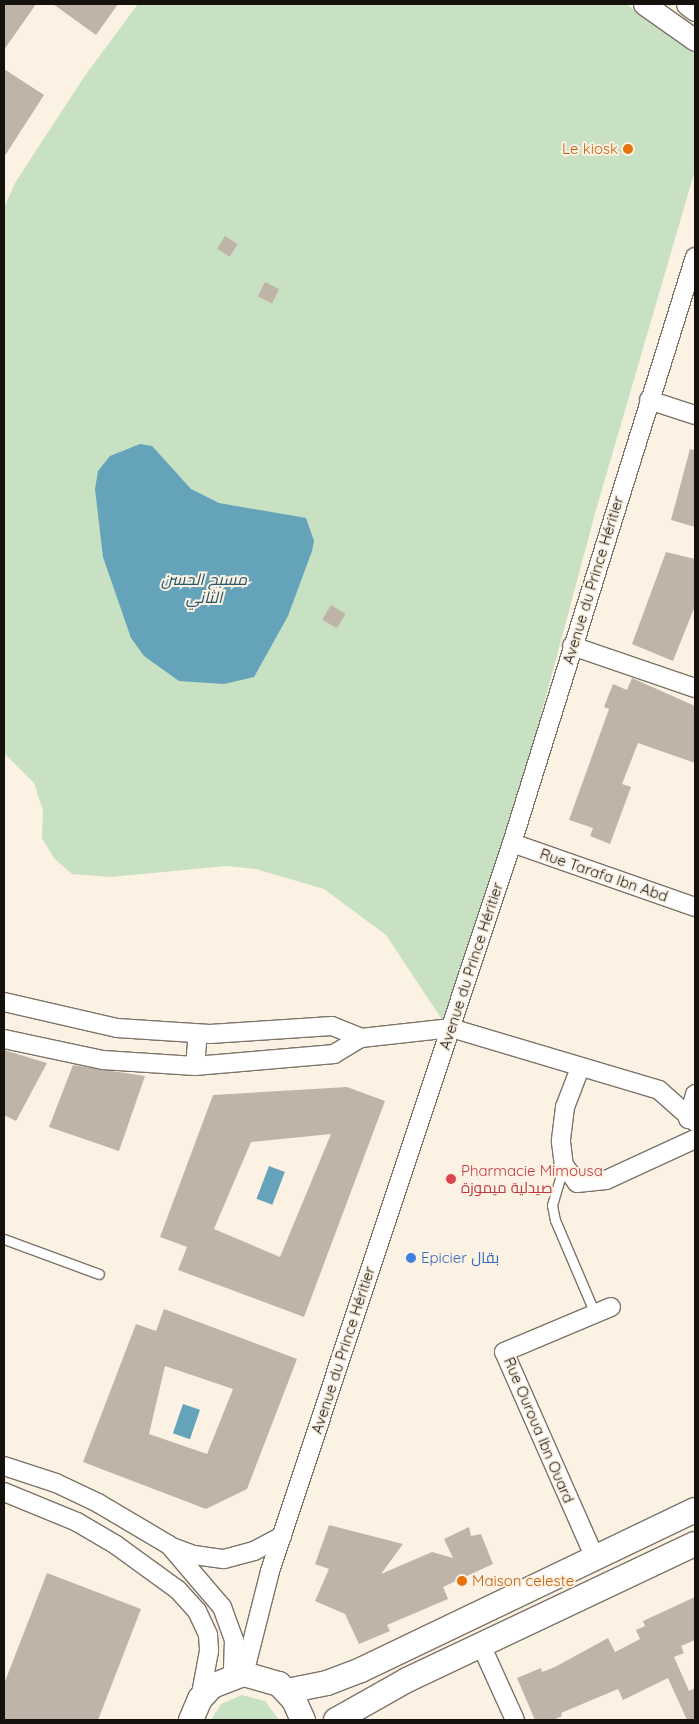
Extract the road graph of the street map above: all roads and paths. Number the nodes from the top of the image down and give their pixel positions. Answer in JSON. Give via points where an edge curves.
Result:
{"nodes":[{"id":1,"x":644,"y":4,"type":"edge"},
{"id":2,"x":687,"y":4,"type":"edge"},
{"id":3,"x":695,"y":10,"type":"edge"},
{"id":4,"x":695,"y":40,"type":"edge"},
{"id":5,"x":695,"y":257,"type":"edge"},
{"id":6,"x":649,"y":400,"type":"junction"},
{"id":7,"x":695,"y":415,"type":"edge"},
{"id":8,"x":572,"y":646,"type":"junction"},
{"id":9,"x":695,"y":688,"type":"edge"},
{"id":10,"x":512,"y":842,"type":"junction"},
{"id":11,"x":695,"y":907,"type":"edge"},
{"id":12,"x":4,"y":1002,"type":"edge"},
{"id":13,"x":451,"y":1028,"type":"junction"},
{"id":14,"x":198,"y":1034,"type":"junction"},
{"id":15,"x":361,"y":1038,"type":"junction"},
{"id":16,"x":4,"y":1039,"type":"edge"},
{"id":17,"x":195,"y":1066,"type":"junction"},
{"id":18,"x":580,"y":1068,"type":"junction"},
{"id":19,"x":695,"y":1094,"type":"edge"},
{"id":20,"x":691,"y":1120,"type":"edge"},
{"id":21,"x":695,"y":1139,"type":"edge"},
{"id":22,"x":564,"y":1165,"type":"junction"},
{"id":23,"x":4,"y":1239,"type":"edge"},
{"id":24,"x":99,"y":1274,"type":"dead end"},
{"id":25,"x":603,"y":1310,"type":"joint"},
{"id":26,"x":4,"y":1466,"type":"edge"},
{"id":27,"x":4,"y":1492,"type":"edge"},
{"id":28,"x":695,"y":1510,"type":"edge"},
{"id":29,"x":282,"y":1536,"type":"junction"},
{"id":30,"x":695,"y":1544,"type":"edge"},
{"id":31,"x":169,"y":1545,"type":"junction"},
{"id":32,"x":595,"y":1558,"type":"junction"},
{"id":33,"x":482,"y":1645,"type":"junction"},
{"id":34,"x":239,"y":1675,"type":"junction"},
{"id":35,"x":287,"y":1691,"type":"junction"},
{"id":36,"x":200,"y":1698,"type":"junction"},
{"id":37,"x":191,"y":1720,"type":"edge"},
{"id":38,"x":302,"y":1720,"type":"edge"},
{"id":39,"x":336,"y":1720,"type":"edge"},
{"id":40,"x":515,"y":1720,"type":"edge"}],
"edges":[{"from":1,"to":4,"type":"street"},
{"from":2,"to":3,"type":"street"},
{"from":5,"to":6,"type":"street","name":"Avenue du Prince Héritier"},
{"from":6,"to":7,"type":"street"},
{"from":6,"to":8,"type":"street","name":"Avenue du Prince Héritier"},
{"from":8,"to":9,"type":"street"},
{"from":8,"to":10,"type":"street","name":"Avenue du Prince Héritier"},
{"from":10,"to":11,"type":"street","name":"Rue Tarafa Ibn Abd"},
{"from":10,"to":13,"type":"street","name":"Avenue du Prince Héritier"},
{"from":12,"to":14,"type":"street","via":[[116,1028]]},
{"from":13,"to":15,"type":"street"},
{"from":13,"to":18,"type":"street"},
{"from":13,"to":29,"type":"street","name":"Avenue du Prince Héritier"},
{"from":14,"to":15,"type":"street","via":[[332,1026]]},
{"from":14,"to":17,"type":"street"},
{"from":15,"to":17,"type":"street","via":[[334,1054]]},
{"from":16,"to":17,"type":"street","via":[[103,1060]]},
{"from":18,"to":20,"type":"street","via":[[658,1090]]},
{"from":18,"to":22,"type":"street","via":[[565,1107],[561,1142]]},
{"from":19,"to":20,"type":"street"},
{"from":21,"to":22,"type":"street","via":[[606,1180],[585,1185],[572,1180]]},
{"from":22,"to":25,"type":"lane","via":[[552,1205],[555,1220]]},
{"from":23,"to":24,"type":"lane"},
{"from":25,"to":32,"type":"street","name":"Rue Ouroua Ibn Ouard","via":[[504,1352]]},
{"from":26,"to":31,"type":"street","via":[[98,1503]]},
{"from":27,"to":36,"type":"street","via":[[59,1514],[116,1544],[178,1590],[197,1611],[208,1635],[209,1651]]},
{"from":28,"to":32,"type":"main road"},
{"from":29,"to":31,"type":"street","via":[[254,1551],[224,1559],[194,1555]]},
{"from":29,"to":34,"type":"street","name":"Avenue du Prince Héritier"},
{"from":30,"to":33,"type":"main road"},
{"from":31,"to":34,"type":"street","via":[[222,1607],[234,1640]]},
{"from":32,"to":35,"type":"main road","via":[[361,1670],[328,1683]]},
{"from":33,"to":39,"type":"main road","via":[[381,1694]]},
{"from":33,"to":40,"type":"street"},
{"from":34,"to":35,"type":"main road","via":[[270,1679]]},
{"from":34,"to":36,"type":"main road","via":[[212,1686]]},
{"from":35,"to":38,"type":"main road"},
{"from":36,"to":37,"type":"main road"}]}
